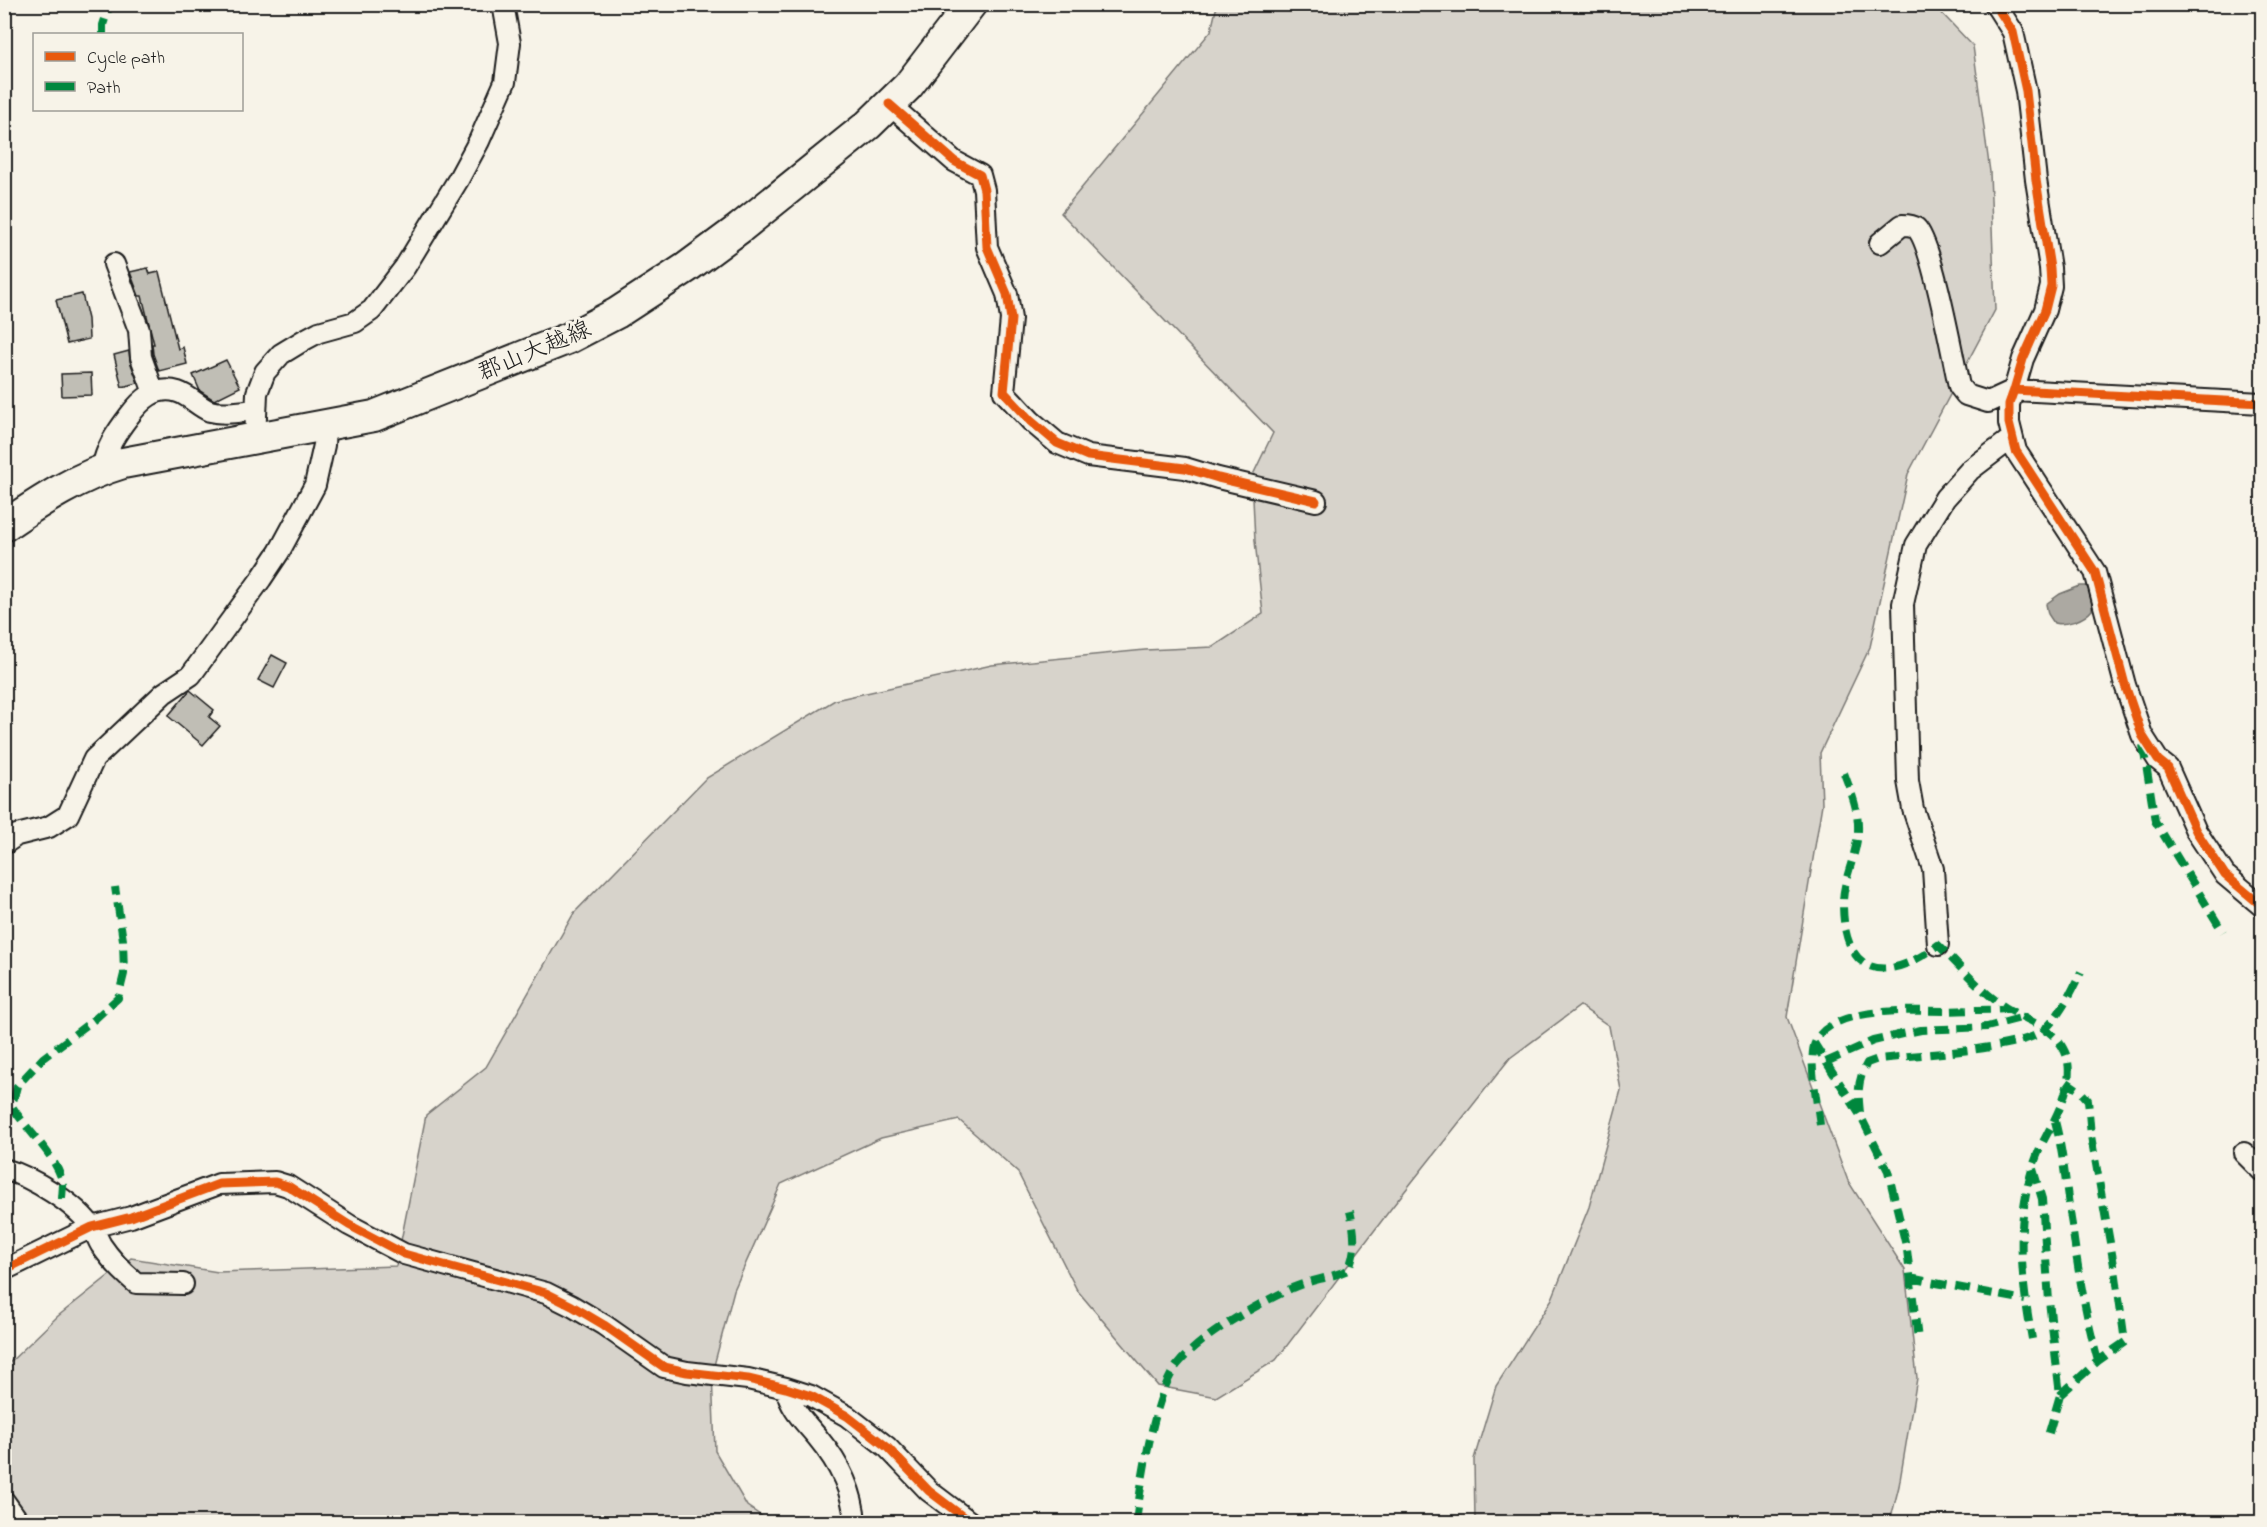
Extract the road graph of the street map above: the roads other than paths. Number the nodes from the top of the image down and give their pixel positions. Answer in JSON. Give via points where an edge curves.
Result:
{"nodes":[{"id":1,"x":503,"y":4,"type":"edge"},
{"id":2,"x":971,"y":4,"type":"edge"},
{"id":3,"x":1995,"y":4,"type":"edge"},
{"id":4,"x":889,"y":104,"type":"junction"},
{"id":5,"x":1880,"y":243,"type":"dead end"},
{"id":6,"x":114,"y":264,"type":"dead end"},
{"id":7,"x":2014,"y":390,"type":"junction"},
{"id":8,"x":154,"y":393,"type":"junction"},
{"id":9,"x":2262,"y":403,"type":"edge"},
{"id":10,"x":256,"y":410,"type":"junction"},
{"id":11,"x":325,"y":427,"type":"junction"},
{"id":12,"x":2012,"y":438,"type":"junction"},
{"id":13,"x":255,"y":440,"type":"junction"},
{"id":14,"x":102,"y":469,"type":"junction"},
{"id":15,"x":1316,"y":501,"type":"dead end"},
{"id":16,"x":4,"y":526,"type":"edge"},
{"id":17,"x":4,"y":844,"type":"edge"},
{"id":18,"x":2262,"y":906,"type":"edge"},
{"id":19,"x":1938,"y":945,"type":"dead end"},
{"id":20,"x":2244,"y":1153,"type":"dead end"},
{"id":21,"x":4,"y":1169,"type":"edge"},
{"id":22,"x":2262,"y":1171,"type":"edge"},
{"id":23,"x":92,"y":1227,"type":"junction"},
{"id":24,"x":4,"y":1270,"type":"edge"},
{"id":25,"x":183,"y":1284,"type":"dead end"},
{"id":26,"x":786,"y":1388,"type":"junction"},
{"id":27,"x":4,"y":1501,"type":"edge"},
{"id":28,"x":19,"y":1522,"type":"edge"},
{"id":29,"x":855,"y":1522,"type":"edge"},
{"id":30,"x":970,"y":1522,"type":"edge"}],
"edges":[{"from":1,"to":10,"type":"street","via":[[510,43],[505,82],[479,141],[420,244],[372,310],[355,322],[319,332],[281,354],[265,372]]},
{"from":2,"to":4,"type":"main road","name":"郡山大越線"},
{"from":3,"to":7,"type":"street","via":[[2013,32],[2022,71],[2051,286]]},
{"from":4,"to":11,"type":"main road","name":"郡山大越線","via":[[740,228],[617,313],[569,338],[374,416]]},
{"from":4,"to":15,"type":"street","via":[[954,161],[980,175],[987,247],[1007,294],[1011,319],[1004,392],[1031,421],[1058,443],[1088,456],[1185,468]]},
{"from":5,"to":7,"type":"street","via":[[1902,225],[1915,228],[1921,235],[1933,268],[1959,386],[1966,395],[1988,402]]},
{"from":6,"to":8,"type":"street","via":[[139,330],[141,357]]},
{"from":7,"to":9,"type":"street"},
{"from":7,"to":12,"type":"street","via":[[2009,405]]},
{"from":8,"to":10,"type":"street","via":[[178,392],[210,411]]},
{"from":8,"to":14,"type":"street","via":[[143,398],[117,431]]},
{"from":10,"to":13,"type":"street"},
{"from":11,"to":13,"type":"main road","name":"郡山大越線"},
{"from":11,"to":17,"type":"street","via":[[315,485],[279,552],[191,675],[164,693],[94,759],[68,815],[49,827],[17,835]]},
{"from":12,"to":18,"type":"street","via":[[2016,451],[2095,572],[2142,735],[2168,768],[2196,831],[2225,875]]},
{"from":12,"to":19,"type":"street","via":[[1970,470],[1945,498],[1916,545],[1903,604],[1908,781],[1933,869]]},
{"from":13,"to":14,"type":"main road","name":"郡山大越線"},
{"from":14,"to":16,"type":"main road","name":"郡山大越線"},
{"from":20,"to":22,"type":"street"},
{"from":21,"to":23,"type":"street","via":[[52,1191]]},
{"from":23,"to":24,"type":"street"},
{"from":23,"to":25,"type":"street","via":[[112,1260],[136,1283]]},
{"from":23,"to":26,"type":"street","via":[[131,1217],[219,1184],[274,1182],[288,1186],[404,1254],[546,1293],[604,1325],[664,1367]]},
{"from":26,"to":29,"type":"street","via":[[789,1401],[844,1479],[852,1497]]},
{"from":26,"to":30,"type":"street","via":[[848,1416],[887,1447],[928,1491]]},
{"from":27,"to":28,"type":"street"}]}
